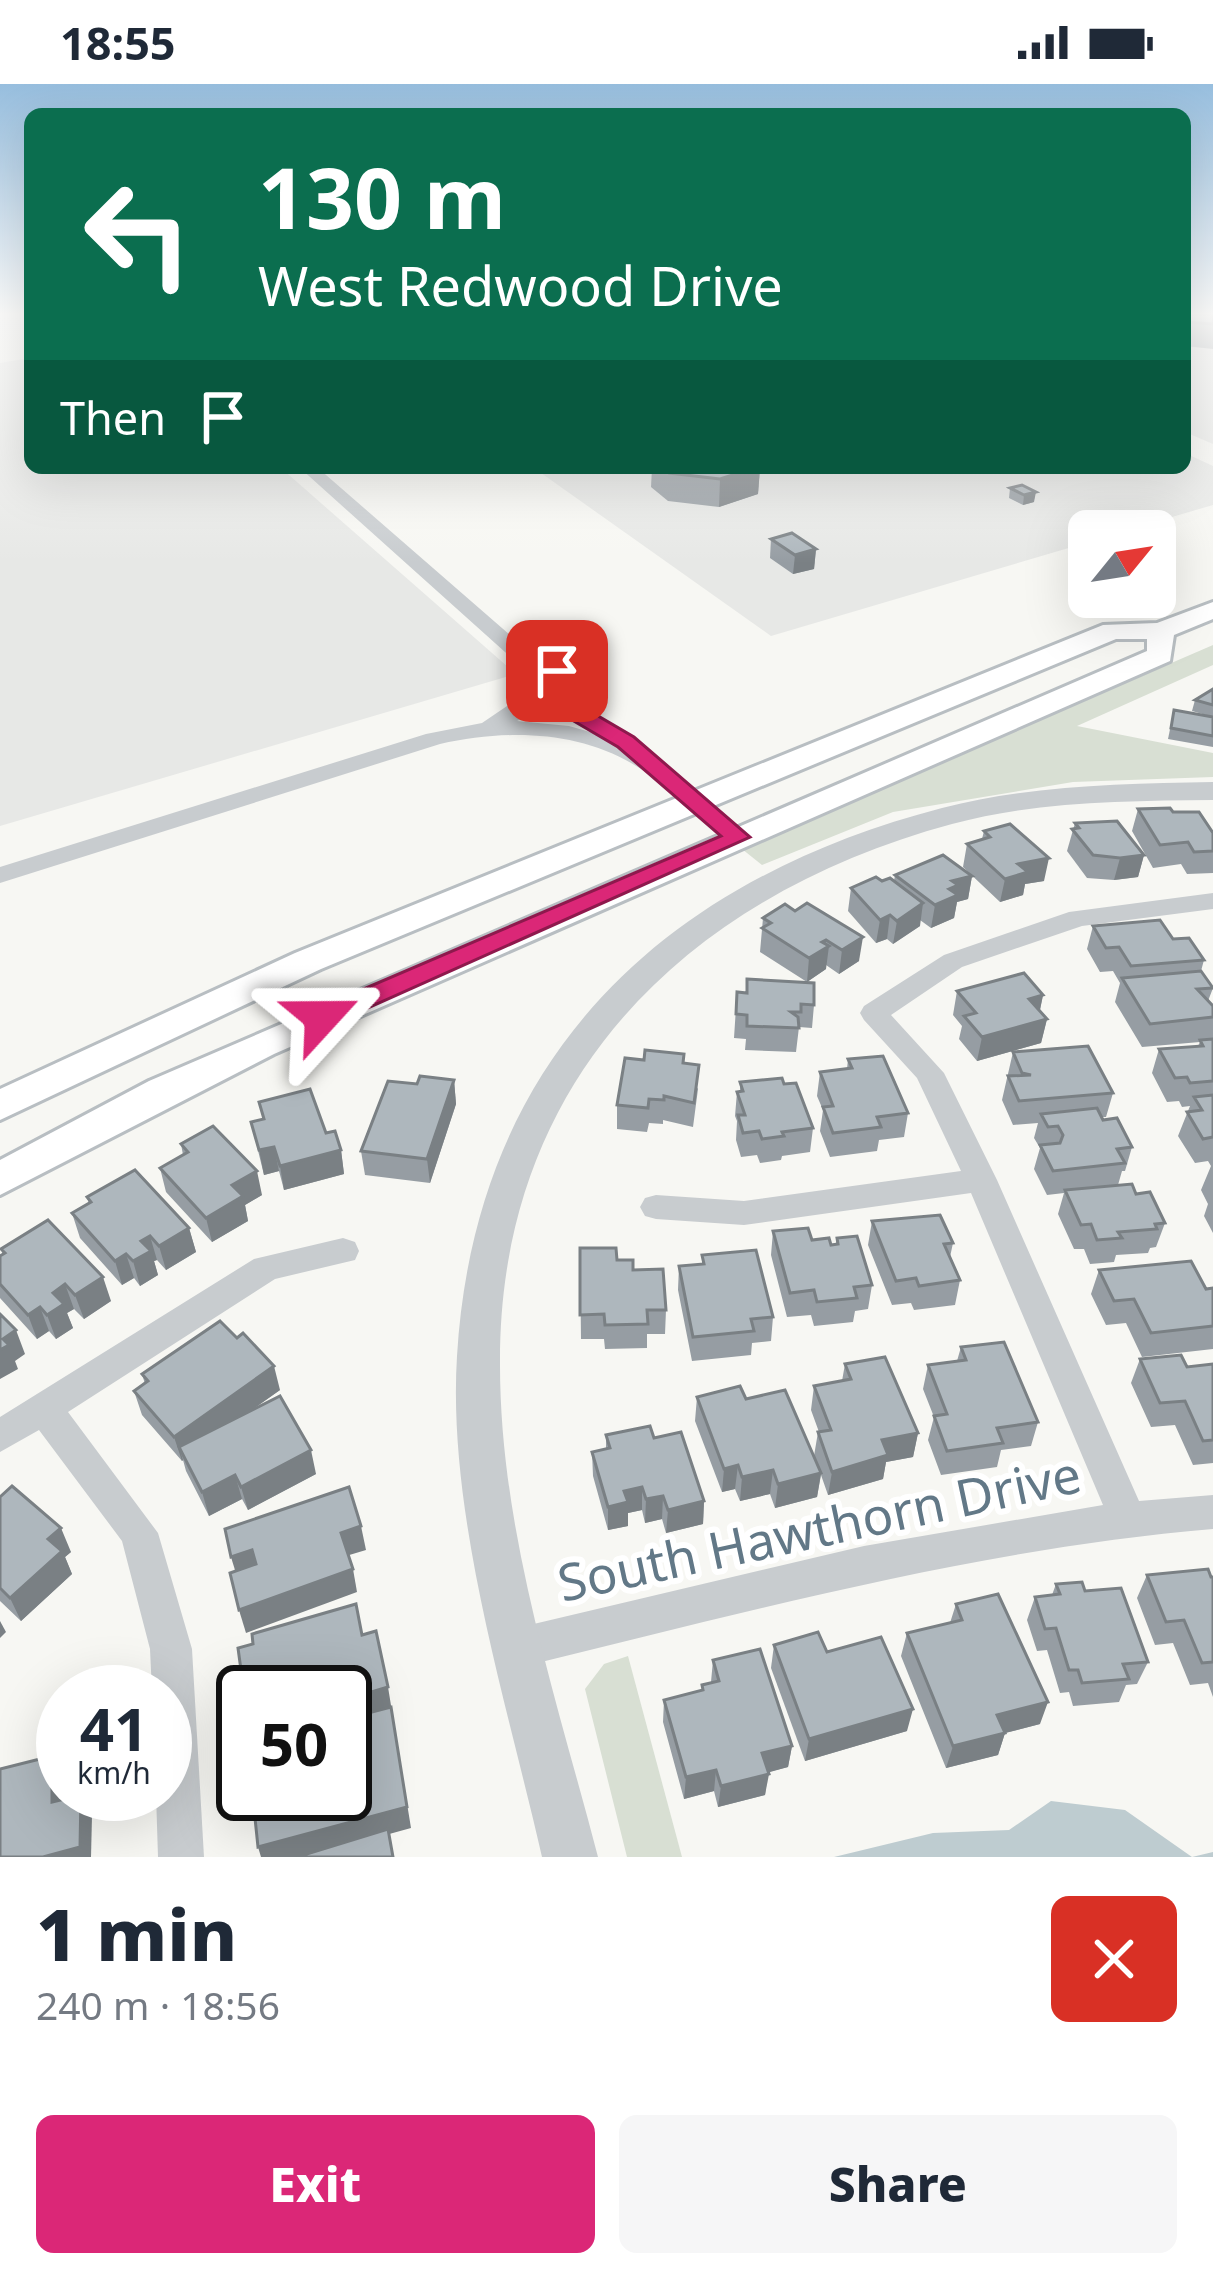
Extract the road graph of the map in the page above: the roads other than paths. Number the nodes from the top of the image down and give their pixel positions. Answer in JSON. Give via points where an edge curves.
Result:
{"nodes":[{"id":1,"x":315,"y":474,"type":"edge"},
{"id":2,"x":469,"y":606,"type":"junction"},
{"id":3,"x":1213,"y":610,"type":"edge"},
{"id":4,"x":1161,"y":631,"type":"junction"},
{"id":5,"x":481,"y":729,"type":"junction"},
{"id":6,"x":645,"y":762,"type":"junction"},
{"id":7,"x":1213,"y":791,"type":"edge"},
{"id":8,"x":696,"y":803,"type":"junction"},
{"id":9,"x":737,"y":837,"type":"junction"},
{"id":10,"x":0,"y":875,"type":"edge"},
{"id":11,"x":1211,"y":906,"type":"edge"},
{"id":12,"x":0,"y":1106,"type":"edge"},
{"id":13,"x":0,"y":1179,"type":"edge"},
{"id":14,"x":981,"y":1180,"type":"junction"},
{"id":15,"x":656,"y":1207,"type":"dead end"},
{"id":16,"x":343,"y":1252,"type":"dead end"},
{"id":17,"x":42,"y":1406,"type":"junction"},
{"id":18,"x":0,"y":1436,"type":"edge"},
{"id":19,"x":1213,"y":1512,"type":"edge"},
{"id":20,"x":1127,"y":1517,"type":"junction"},
{"id":21,"x":520,"y":1647,"type":"junction"},
{"id":22,"x":181,"y":1857,"type":"edge"},
{"id":23,"x":570,"y":1857,"type":"edge"}],
"edges":[{"from":1,"to":2,"type":"street"},
{"from":2,"to":5,"type":"street","via":[[525,659],[534,684],[522,710]]},
{"from":2,"to":6,"type":"street","via":[[544,656],[557,671],[562,702]]},
{"from":3,"to":4,"type":"main road"},
{"from":4,"to":8,"type":"main road","via":[[1112,631]]},
{"from":4,"to":9,"type":"main road","via":[[1160,655]]},
{"from":5,"to":6,"type":"street","via":[[571,733]]},
{"from":5,"to":10,"type":"street"},
{"from":6,"to":8,"type":"street"},
{"from":7,"to":21,"type":"street","via":[[1012,803],[819,856],[688,931],[582,1039],[522,1137],[482,1294],[481,1418]]},
{"from":8,"to":9,"type":"street"},
{"from":8,"to":12,"type":"main road","via":[[232,994]]},
{"from":9,"to":13,"type":"main road","via":[[163,1090]]},
{"from":11,"to":14,"type":"street","via":[[1078,918],[953,961],[874,1013],[929,1073]]},
{"from":14,"to":15,"type":"street","via":[[744,1213]]},
{"from":14,"to":20,"type":"street"},
{"from":16,"to":17,"type":"street","via":[[266,1268]]},
{"from":17,"to":18,"type":"street"},
{"from":17,"to":22,"type":"street","via":[[139,1533],[171,1649]]},
{"from":19,"to":20,"type":"street","name":"South Hawthorn Drive"},
{"from":20,"to":21,"type":"street","name":"South Hawthorn Drive","via":[[968,1540]]},
{"from":21,"to":23,"type":"street"}]}
